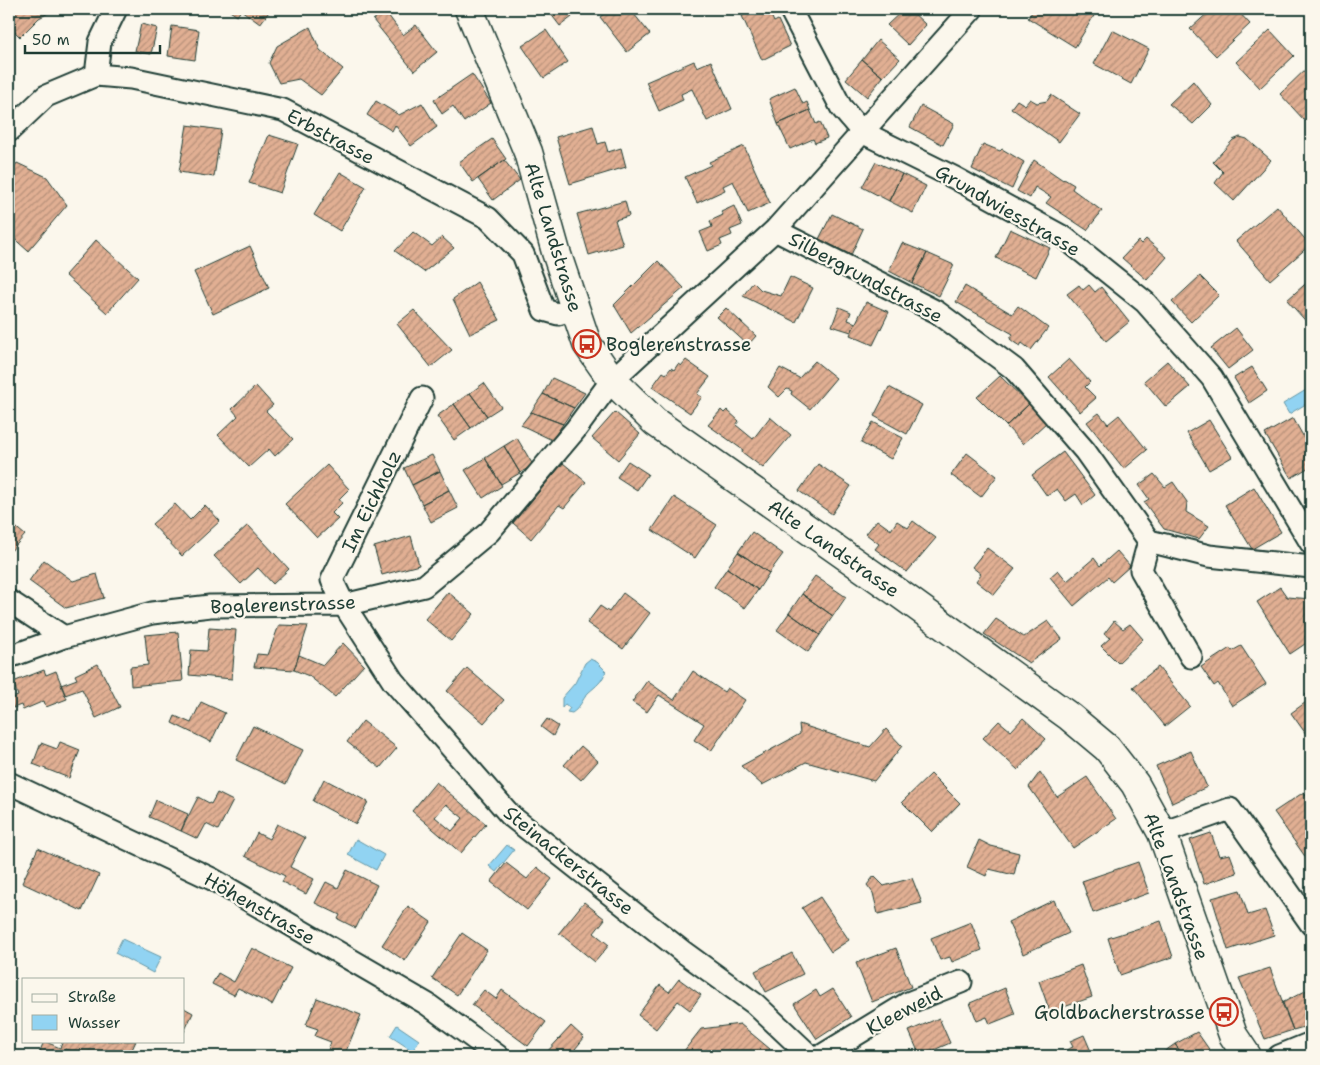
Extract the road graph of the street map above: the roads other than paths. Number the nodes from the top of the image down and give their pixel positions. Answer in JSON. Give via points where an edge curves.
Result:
{"nodes":[{"id":1,"x":116,"y":9,"type":"edge"},
{"id":2,"x":469,"y":9,"type":"edge"},
{"id":3,"x":790,"y":9,"type":"edge"},
{"id":4,"x":972,"y":9,"type":"edge"},
{"id":5,"x":96,"y":75,"type":"junction"},
{"id":6,"x":9,"y":131,"type":"edge"},
{"id":7,"x":862,"y":132,"type":"junction"},
{"id":8,"x":775,"y":230,"type":"junction"},
{"id":9,"x":575,"y":309,"type":"junction"},
{"id":10,"x":612,"y":380,"type":"junction"},
{"id":11,"x":422,"y":398,"type":"dead end"},
{"id":12,"x":1148,"y":542,"type":"junction"},
{"id":13,"x":1311,"y":543,"type":"edge"},
{"id":14,"x":1311,"y":567,"type":"edge"},
{"id":15,"x":9,"y":601,"type":"edge"},
{"id":16,"x":344,"y":605,"type":"junction"},
{"id":17,"x":64,"y":637,"type":"junction"},
{"id":18,"x":9,"y":657,"type":"edge"},
{"id":19,"x":1192,"y":657,"type":"dead end"},
{"id":20,"x":9,"y":783,"type":"edge"},
{"id":21,"x":1162,"y":833,"type":"junction"},
{"id":22,"x":1311,"y":924,"type":"edge"},
{"id":23,"x":961,"y":982,"type":"dead end"},
{"id":24,"x":1311,"y":1043,"type":"edge"},
{"id":25,"x":498,"y":1056,"type":"edge"},
{"id":26,"x":810,"y":1056,"type":"edge"},
{"id":27,"x":821,"y":1056,"type":"edge"},
{"id":28,"x":1247,"y":1056,"type":"edge"},
{"id":29,"x":1279,"y":1056,"type":"edge"}],
"edges":[{"from":1,"to":5,"type":"street","via":[[100,42]]},
{"from":2,"to":9,"type":"main road","name":"Alte Landstrasse","via":[[528,152]]},
{"from":3,"to":7,"type":"street","name":"Grundwiesstrasse","via":[[841,107]]},
{"from":4,"to":7,"type":"street","name":"Boglerenstrasse"},
{"from":5,"to":6,"type":"street","name":"Erbstrasse","via":[[46,96]]},
{"from":5,"to":9,"type":"street","name":"Erbstrasse","via":[[131,78],[283,110],[488,218],[523,254],[544,310],[558,314]]},
{"from":7,"to":8,"type":"street","name":"Boglerenstrasse"},
{"from":7,"to":13,"type":"street","name":"Grundwiesstrasse","via":[[1065,238],[1145,302],[1212,378]]},
{"from":8,"to":10,"type":"street","name":"Boglerenstrasse"},
{"from":8,"to":12,"type":"street","name":"Silbergrundstrasse","via":[[938,312],[1014,369],[1084,451]]},
{"from":9,"to":10,"type":"main road","name":"Alte Landstrasse","via":[[591,352]]},
{"from":10,"to":16,"type":"street","name":"Boglerenstrasse","via":[[576,429],[489,532],[424,586]]},
{"from":10,"to":21,"type":"main road","name":"Alte Landstrasse","via":[[655,422],[908,600],[1108,748],[1135,784]]},
{"from":11,"to":16,"type":"street","name":"Im Eichholz","via":[[332,580]]},
{"from":12,"to":14,"type":"street","via":[[1209,556]]},
{"from":12,"to":19,"type":"street","via":[[1141,570]]},
{"from":15,"to":17,"type":"street"},
{"from":16,"to":17,"type":"street","name":"Boglerenstrasse","via":[[210,606],[152,613]]},
{"from":16,"to":26,"type":"street","name":"Steinackerstrasse","via":[[393,681],[511,816],[682,951],[755,1004]]},
{"from":17,"to":18,"type":"street","name":"Boglerenstrasse"},
{"from":20,"to":25,"type":"street","name":"Höhenstrasse","via":[[212,879],[427,1004]]},
{"from":21,"to":22,"type":"street","via":[[1230,809]]},
{"from":21,"to":28,"type":"main road","name":"Alte Landstrasse","via":[[1227,1020]]},
{"from":23,"to":27,"type":"street","name":"Kleeweid","via":[[908,1003]]},
{"from":24,"to":29,"type":"street"}]}
